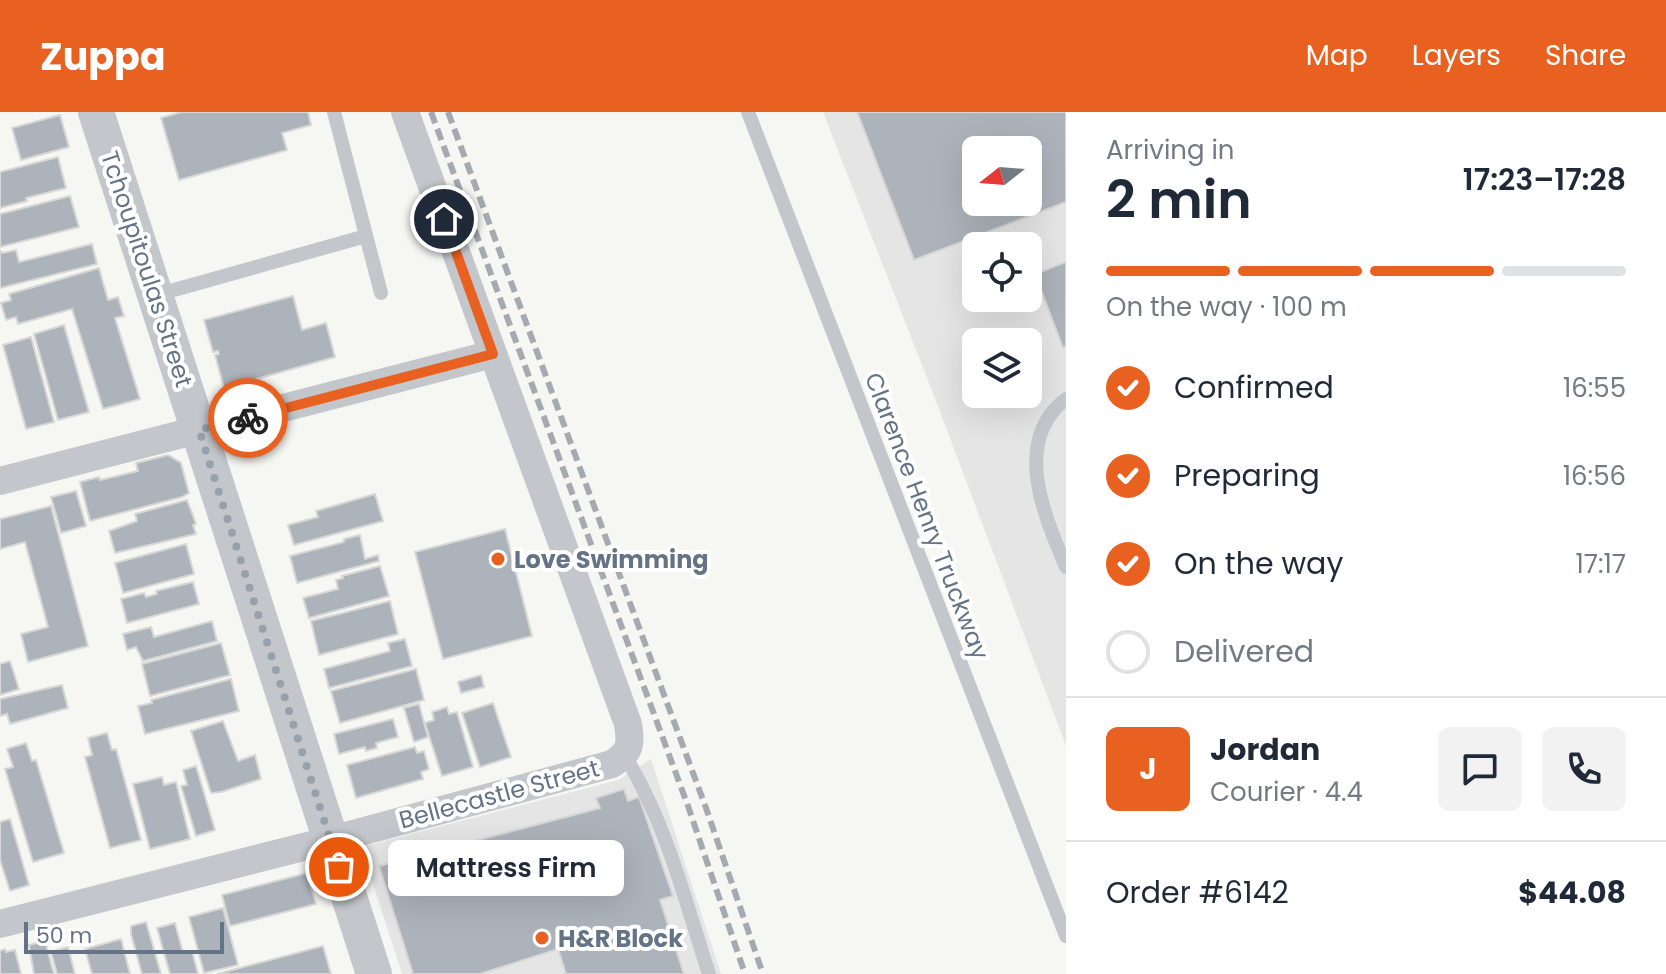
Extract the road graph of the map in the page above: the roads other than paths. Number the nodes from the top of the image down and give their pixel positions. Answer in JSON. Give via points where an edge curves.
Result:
{"nodes":[{"id":1,"x":96,"y":112,"type":"edge"},
{"id":2,"x":334,"y":112,"type":"edge"},
{"id":3,"x":405,"y":112,"type":"edge"},
{"id":4,"x":748,"y":112,"type":"edge"},
{"id":5,"x":366,"y":236,"type":"junction"},
{"id":6,"x":381,"y":293,"type":"dead end"},
{"id":7,"x":156,"y":295,"type":"junction"},
{"id":8,"x":493,"y":354,"type":"junction"},
{"id":9,"x":1066,"y":399,"type":"edge"},
{"id":10,"x":199,"y":430,"type":"junction"},
{"id":11,"x":0,"y":481,"type":"edge"},
{"id":12,"x":1066,"y":567,"type":"edge"},
{"id":13,"x":625,"y":756,"type":"junction"},
{"id":14,"x":331,"y":840,"type":"junction"},
{"id":15,"x":0,"y":924,"type":"edge"},
{"id":16,"x":1066,"y":936,"type":"edge"},
{"id":17,"x":374,"y":974,"type":"edge"},
{"id":18,"x":709,"y":974,"type":"edge"}],
"edges":[{"from":1,"to":7,"type":"street","name":"Tchoupitoulas Street"},
{"from":2,"to":5,"type":"lane"},
{"from":3,"to":8,"type":"street"},
{"from":4,"to":16,"type":"lane","name":"Clarence Henry Truckway"},
{"from":5,"to":6,"type":"lane"},
{"from":5,"to":7,"type":"lane"},
{"from":7,"to":10,"type":"street","name":"Tchoupitoulas Street"},
{"from":8,"to":10,"type":"street"},
{"from":8,"to":13,"type":"street","via":[[628,724]]},
{"from":9,"to":12,"type":"lane","via":[[1049,416],[1036,464],[1039,493]]},
{"from":10,"to":11,"type":"street"},
{"from":10,"to":14,"type":"street","name":"Tchoupitoulas Street"},
{"from":13,"to":14,"type":"street","name":"Bellecastle Street","via":[[612,764]]},
{"from":13,"to":18,"type":"lane","via":[[658,820]]},
{"from":14,"to":15,"type":"street","name":"Bellecastle Street"},
{"from":14,"to":17,"type":"street","name":"Tchoupitoulas Street"}]}
